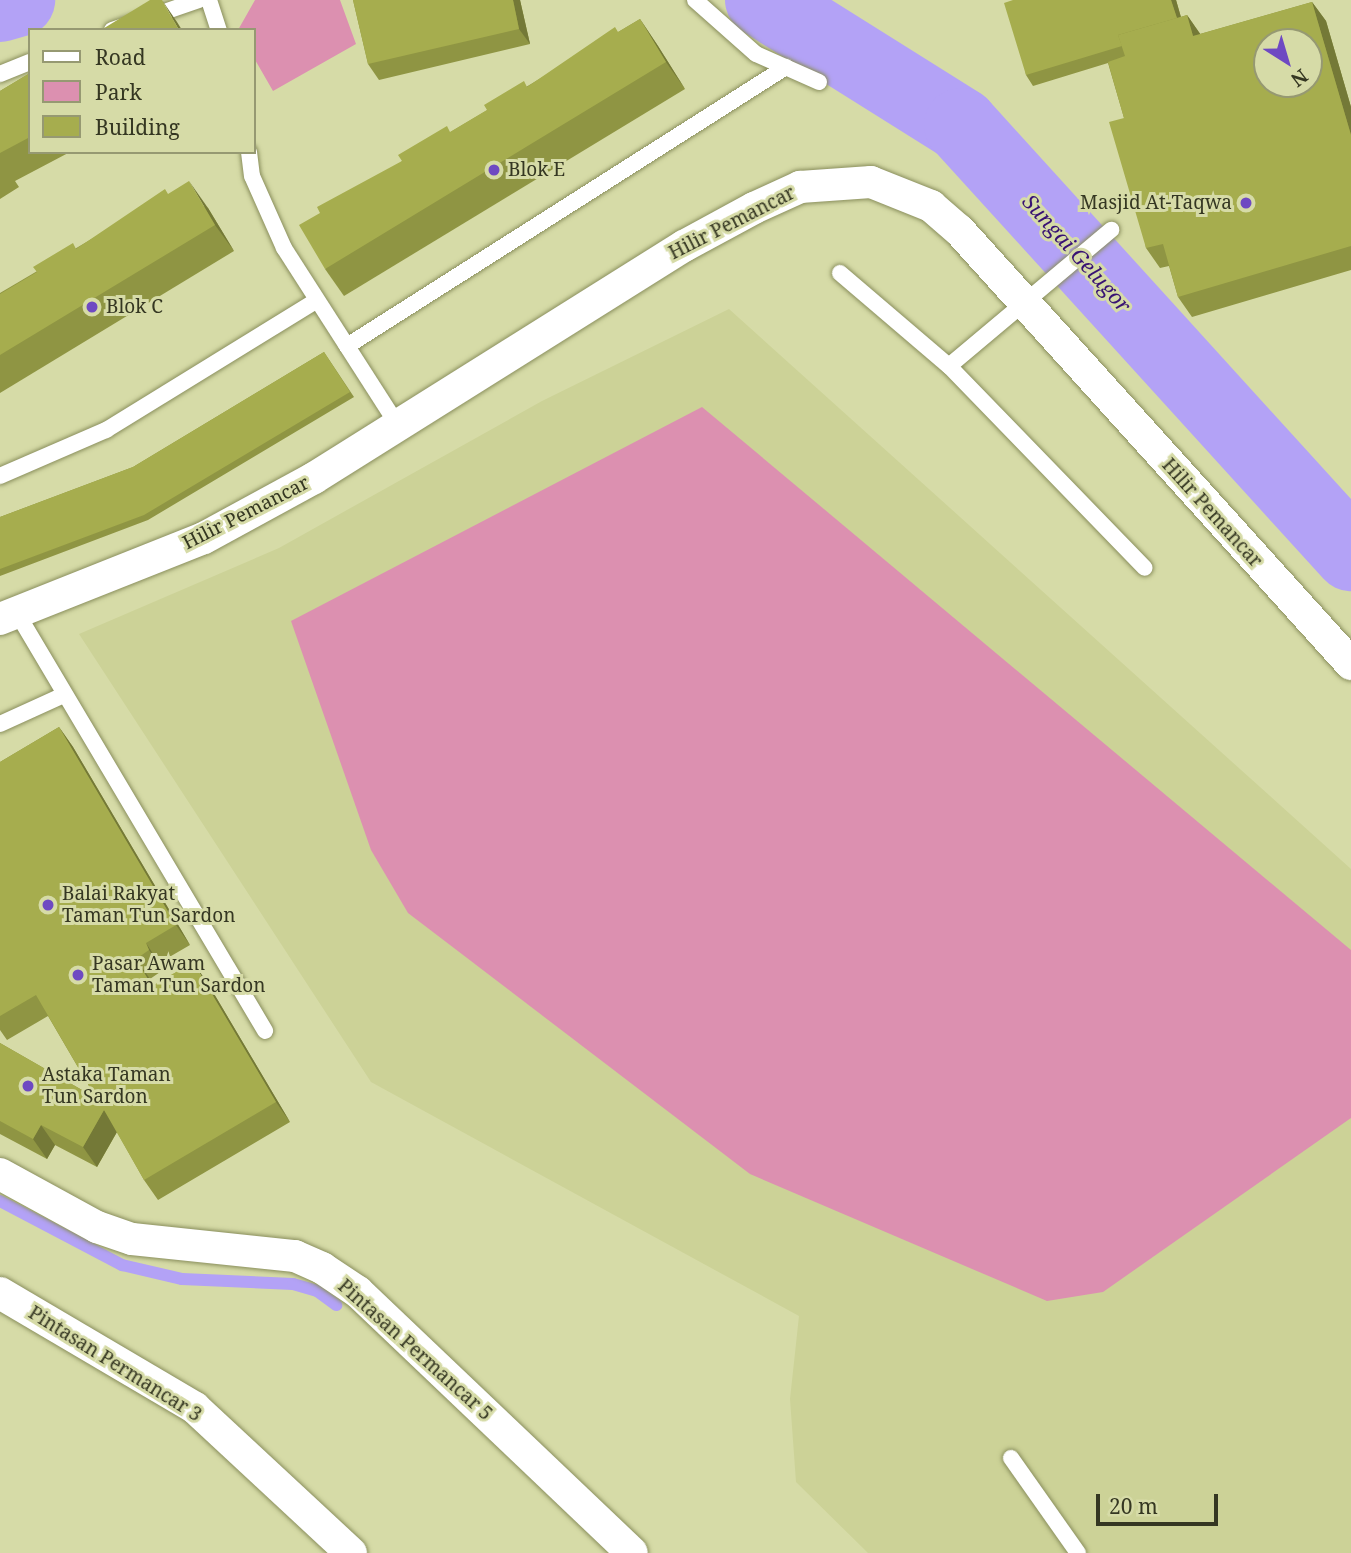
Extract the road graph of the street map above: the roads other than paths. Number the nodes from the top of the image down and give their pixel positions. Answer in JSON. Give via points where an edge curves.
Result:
{"nodes":[{"id":1,"x":199,"y":0,"type":"edge"},
{"id":2,"x":209,"y":0,"type":"edge"},
{"id":3,"x":695,"y":0,"type":"edge"},
{"id":4,"x":118,"y":28,"type":"edge"},
{"id":5,"x":218,"y":28,"type":"edge"},
{"id":6,"x":28,"y":63,"type":"edge"},
{"id":7,"x":786,"y":67,"type":"junction"},
{"id":8,"x":0,"y":74,"type":"edge"},
{"id":9,"x":819,"y":82,"type":"dead end"},
{"id":10,"x":250,"y":154,"type":"edge"},
{"id":11,"x":1111,"y":230,"type":"dead end"},
{"id":12,"x":840,"y":273,"type":"dead end"},
{"id":13,"x":316,"y":301,"type":"junction"},
{"id":14,"x":1023,"y":303,"type":"junction"},
{"id":15,"x":347,"y":346,"type":"junction"},
{"id":16,"x":949,"y":366,"type":"junction"},
{"id":17,"x":399,"y":427,"type":"junction"},
{"id":18,"x":0,"y":476,"type":"edge"},
{"id":19,"x":1144,"y":568,"type":"dead end"},
{"id":20,"x":8,"y":616,"type":"edge"},
{"id":21,"x":1351,"y":664,"type":"edge"},
{"id":22,"x":64,"y":695,"type":"junction"},
{"id":23,"x":0,"y":724,"type":"edge"},
{"id":24,"x":265,"y":1031,"type":"dead end"},
{"id":25,"x":0,"y":1174,"type":"edge"},
{"id":26,"x":0,"y":1293,"type":"edge"},
{"id":27,"x":1011,"y":1458,"type":"dead end"},
{"id":28,"x":351,"y":1553,"type":"edge"},
{"id":29,"x":632,"y":1553,"type":"edge"},
{"id":30,"x":1078,"y":1553,"type":"edge"}],
"edges":[{"from":1,"to":4,"type":"lane"},
{"from":2,"to":5,"type":"lane"},
{"from":3,"to":7,"type":"lane","via":[[738,40]]},
{"from":6,"to":8,"type":"lane"},
{"from":7,"to":9,"type":"lane"},
{"from":7,"to":15,"type":"lane"},
{"from":10,"to":13,"type":"lane","via":[[264,209]]},
{"from":11,"to":14,"type":"lane"},
{"from":12,"to":16,"type":"lane"},
{"from":13,"to":15,"type":"lane"},
{"from":13,"to":18,"type":"lane","via":[[106,430]]},
{"from":14,"to":16,"type":"lane"},
{"from":14,"to":17,"type":"street","name":"Hilir Pemancar","via":[[959,230],[931,206],[902,190],[871,182],[800,187],[684,246]]},
{"from":14,"to":21,"type":"street","name":"Hilir Pemancar"},
{"from":15,"to":17,"type":"lane"},
{"from":16,"to":19,"type":"lane"},
{"from":17,"to":20,"type":"street","name":"Hilir Pemancar","via":[[204,538]]},
{"from":20,"to":22,"type":"lane"},
{"from":22,"to":23,"type":"lane"},
{"from":22,"to":24,"type":"lane"},
{"from":25,"to":29,"type":"street","name":"Pintasan Permancar 5","via":[[97,1227],[132,1239],[295,1256],[323,1268],[358,1292]]},
{"from":26,"to":28,"type":"street","name":"Pintasan Permancar 3","via":[[195,1408]]},
{"from":27,"to":30,"type":"lane"}]}
